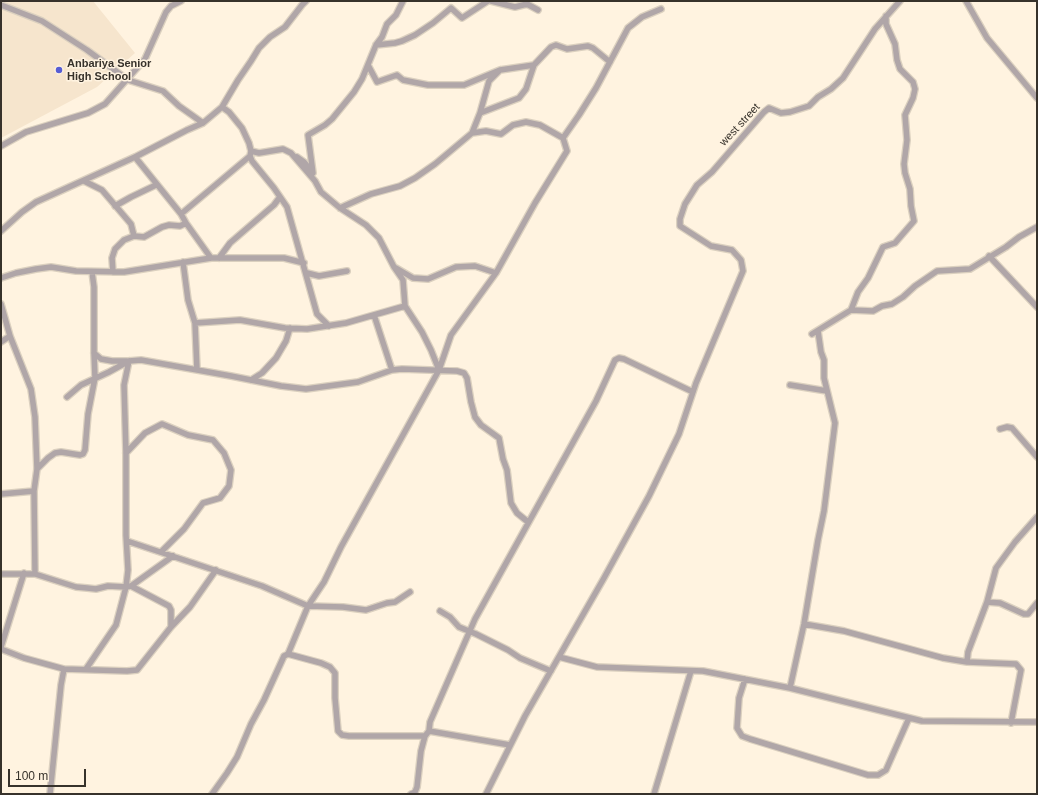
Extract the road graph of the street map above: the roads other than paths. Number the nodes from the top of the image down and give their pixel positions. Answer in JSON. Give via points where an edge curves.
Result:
{"nodes":[{"id":1,"x":181,"y":1,"type":"edge"},
{"id":2,"x":306,"y":1,"type":"edge"},
{"id":3,"x":403,"y":1,"type":"edge"},
{"id":4,"x":490,"y":1,"type":"edge"},
{"id":5,"x":900,"y":1,"type":"edge"},
{"id":6,"x":966,"y":1,"type":"edge"},
{"id":7,"x":1,"y":5,"type":"edge"},
{"id":8,"x":538,"y":10,"type":"dead end"},
{"id":9,"x":661,"y":10,"type":"dead end"},
{"id":10,"x":886,"y":16,"type":"junction"},
{"id":11,"x":376,"y":45,"type":"junction"},
{"id":12,"x":610,"y":62,"type":"junction"},
{"id":13,"x":368,"y":65,"type":"junction"},
{"id":14,"x":534,"y":65,"type":"junction"},
{"id":15,"x":500,"y":70,"type":"junction"},
{"id":16,"x":128,"y":80,"type":"junction"},
{"id":17,"x":1037,"y":98,"type":"edge"},
{"id":18,"x":222,"y":107,"type":"junction"},
{"id":19,"x":480,"y":113,"type":"junction"},
{"id":20,"x":203,"y":123,"type":"junction"},
{"id":21,"x":472,"y":134,"type":"junction"},
{"id":22,"x":563,"y":138,"type":"junction"},
{"id":23,"x":1,"y":146,"type":"edge"},
{"id":24,"x":250,"y":153,"type":"junction"},
{"id":25,"x":291,"y":153,"type":"junction"},
{"id":26,"x":135,"y":157,"type":"junction"},
{"id":27,"x":84,"y":181,"type":"junction"},
{"id":28,"x":156,"y":185,"type":"junction"},
{"id":29,"x":280,"y":197,"type":"junction"},
{"id":30,"x":115,"y":206,"type":"junction"},
{"id":31,"x":340,"y":208,"type":"junction"},
{"id":32,"x":181,"y":214,"type":"junction"},
{"id":33,"x":186,"y":224,"type":"junction"},
{"id":34,"x":1037,"y":227,"type":"edge"},
{"id":35,"x":1,"y":231,"type":"edge"},
{"id":36,"x":134,"y":236,"type":"junction"},
{"id":37,"x":989,"y":256,"type":"junction"},
{"id":38,"x":211,"y":258,"type":"junction"},
{"id":39,"x":219,"y":258,"type":"junction"},
{"id":40,"x":183,"y":262,"type":"junction"},
{"id":41,"x":304,"y":263,"type":"junction"},
{"id":42,"x":394,"y":267,"type":"junction"},
{"id":43,"x":347,"y":271,"type":"dead end"},
{"id":44,"x":92,"y":272,"type":"junction"},
{"id":45,"x":113,"y":272,"type":"junction"},
{"id":46,"x":307,"y":273,"type":"junction"},
{"id":47,"x":496,"y":273,"type":"junction"},
{"id":48,"x":1,"y":278,"type":"edge"},
{"id":49,"x":1,"y":304,"type":"edge"},
{"id":50,"x":405,"y":306,"type":"junction"},
{"id":51,"x":1037,"y":307,"type":"edge"},
{"id":52,"x":851,"y":310,"type":"junction"},
{"id":53,"x":374,"y":315,"type":"junction"},
{"id":54,"x":195,"y":323,"type":"junction"},
{"id":55,"x":329,"y":326,"type":"junction"},
{"id":56,"x":290,"y":328,"type":"junction"},
{"id":57,"x":818,"y":331,"type":"junction"},
{"id":58,"x":812,"y":334,"type":"dead end"},
{"id":59,"x":10,"y":336,"type":"junction"},
{"id":60,"x":1,"y":342,"type":"edge"},
{"id":61,"x":94,"y":354,"type":"junction"},
{"id":62,"x":129,"y":361,"type":"junction"},
{"id":63,"x":197,"y":370,"type":"junction"},
{"id":64,"x":392,"y":370,"type":"junction"},
{"id":65,"x":439,"y":370,"type":"junction"},
{"id":66,"x":95,"y":378,"type":"junction"},
{"id":67,"x":251,"y":380,"type":"junction"},
{"id":68,"x":790,"y":385,"type":"dead end"},
{"id":69,"x":827,"y":391,"type":"junction"},
{"id":70,"x":693,"y":392,"type":"junction"},
{"id":71,"x":67,"y":397,"type":"dead end"},
{"id":72,"x":1000,"y":429,"type":"dead end"},
{"id":73,"x":126,"y":453,"type":"junction"},
{"id":74,"x":1037,"y":457,"type":"edge"},
{"id":75,"x":37,"y":469,"type":"junction"},
{"id":76,"x":34,"y":491,"type":"junction"},
{"id":77,"x":1,"y":494,"type":"edge"},
{"id":78,"x":1037,"y":517,"type":"edge"},
{"id":79,"x":528,"y":522,"type":"junction"},
{"id":80,"x":127,"y":542,"type":"junction"},
{"id":81,"x":161,"y":552,"type":"junction"},
{"id":82,"x":173,"y":556,"type":"junction"},
{"id":83,"x":216,"y":570,"type":"junction"},
{"id":84,"x":24,"y":573,"type":"junction"},
{"id":85,"x":1,"y":574,"type":"edge"},
{"id":86,"x":35,"y":574,"type":"junction"},
{"id":87,"x":129,"y":586,"type":"junction"},
{"id":88,"x":410,"y":592,"type":"dead end"},
{"id":89,"x":987,"y":602,"type":"junction"},
{"id":90,"x":1037,"y":603,"type":"edge"},
{"id":91,"x":308,"y":606,"type":"junction"},
{"id":92,"x":440,"y":610,"type":"dead end"},
{"id":93,"x":804,"y":624,"type":"junction"},
{"id":94,"x":171,"y":627,"type":"junction"},
{"id":95,"x":469,"y":631,"type":"junction"},
{"id":96,"x":1,"y":648,"type":"edge"},
{"id":97,"x":288,"y":654,"type":"junction"},
{"id":98,"x":559,"y":658,"type":"junction"},
{"id":99,"x":967,"y":662,"type":"junction"},
{"id":100,"x":64,"y":669,"type":"junction"},
{"id":101,"x":86,"y":669,"type":"junction"},
{"id":102,"x":551,"y":670,"type":"junction"},
{"id":103,"x":690,"y":671,"type":"junction"},
{"id":104,"x":745,"y":678,"type":"junction"},
{"id":105,"x":790,"y":688,"type":"junction"},
{"id":106,"x":909,"y":718,"type":"junction"},
{"id":107,"x":1037,"y":722,"type":"edge"},
{"id":108,"x":1011,"y":723,"type":"junction"},
{"id":109,"x":429,"y":731,"type":"junction"},
{"id":110,"x":425,"y":736,"type":"junction"},
{"id":111,"x":510,"y":745,"type":"junction"},
{"id":112,"x":414,"y":793,"type":"edge"},
{"id":113,"x":50,"y":794,"type":"edge"},
{"id":114,"x":212,"y":794,"type":"edge"},
{"id":115,"x":486,"y":794,"type":"edge"},
{"id":116,"x":654,"y":794,"type":"edge"}],
"edges":[{"from":1,"to":16,"type":"street","via":[[166,12],[145,59]]},
{"from":2,"to":18,"type":"street","via":[[285,27],[259,48]]},
{"from":3,"to":11,"type":"street"},
{"from":4,"to":8,"type":"street","via":[[515,7],[527,4]]},
{"from":4,"to":11,"type":"street","via":[[462,18],[451,8],[415,35],[395,44]]},
{"from":5,"to":10,"type":"street","name":"west street"},
{"from":6,"to":17,"type":"street","via":[[987,38]]},
{"from":7,"to":16,"type":"street","via":[[42,21]]},
{"from":9,"to":12,"type":"street","via":[[642,16],[630,25]]},
{"from":10,"to":52,"type":"street","via":[[886,24],[894,40],[896,60],[915,89],[905,114],[907,140],[904,164],[914,221],[895,243],[883,247]]},
{"from":10,"to":70,"type":"street","name":"west street","via":[[843,78],[832,89],[809,106],[790,112],[781,113],[769,108],[712,172],[697,185],[685,204],[680,226],[711,246],[732,250],[741,260],[743,271]]},
{"from":11,"to":13,"type":"street"},
{"from":12,"to":14,"type":"street","via":[[588,46],[567,49],[556,45]]},
{"from":12,"to":22,"type":"street"},
{"from":13,"to":15,"type":"street","via":[[377,82],[396,75],[403,80],[428,85],[464,85]]},
{"from":13,"to":25,"type":"street","via":[[354,92],[332,120],[308,135],[313,173],[304,162]]},
{"from":14,"to":15,"type":"street"},
{"from":14,"to":19,"type":"street","via":[[526,89],[519,98]]},
{"from":15,"to":19,"type":"street","via":[[488,81]]},
{"from":16,"to":20,"type":"street","via":[[162,91]]},
{"from":16,"to":23,"type":"street","via":[[105,104],[88,113],[26,132]]},
{"from":18,"to":20,"type":"street"},
{"from":18,"to":24,"type":"street","via":[[242,128]]},
{"from":19,"to":21,"type":"street"},
{"from":20,"to":26,"type":"street"},
{"from":21,"to":22,"type":"street","via":[[486,131],[501,134],[513,125],[526,122],[540,125]]},
{"from":21,"to":31,"type":"street","via":[[415,178]]},
{"from":22,"to":47,"type":"street","via":[[566,151]]},
{"from":24,"to":25,"type":"street","via":[[283,149]]},
{"from":24,"to":29,"type":"street","via":[[252,161]]},
{"from":24,"to":32,"type":"street"},
{"from":25,"to":31,"type":"street","via":[[321,192]]},
{"from":26,"to":27,"type":"street"},
{"from":26,"to":28,"type":"street"},
{"from":27,"to":30,"type":"street","via":[[102,190]]},
{"from":27,"to":35,"type":"street","via":[[36,202]]},
{"from":28,"to":30,"type":"street"},
{"from":28,"to":32,"type":"street"},
{"from":29,"to":39,"type":"street","via":[[230,243]]},
{"from":29,"to":41,"type":"street","via":[[289,212]]},
{"from":30,"to":36,"type":"street","via":[[132,224]]},
{"from":31,"to":42,"type":"street","via":[[366,225],[379,238]]},
{"from":32,"to":33,"type":"street"},
{"from":33,"to":36,"type":"street","via":[[162,227],[144,237]]},
{"from":33,"to":38,"type":"street"},
{"from":34,"to":37,"type":"street"},
{"from":36,"to":45,"type":"street","via":[[124,240],[115,249],[112,258]]},
{"from":37,"to":51,"type":"street"},
{"from":37,"to":52,"type":"street","via":[[970,269],[937,272],[892,304],[873,311]]},
{"from":38,"to":39,"type":"street"},
{"from":38,"to":40,"type":"street"},
{"from":39,"to":41,"type":"street","via":[[284,258]]},
{"from":40,"to":45,"type":"street"},
{"from":40,"to":54,"type":"street","via":[[188,300]]},
{"from":41,"to":46,"type":"street"},
{"from":42,"to":47,"type":"street","via":[[413,278],[423,279],[456,267],[475,266]]},
{"from":42,"to":50,"type":"street","via":[[403,280]]},
{"from":43,"to":46,"type":"street","via":[[319,276]]},
{"from":44,"to":45,"type":"street"},
{"from":44,"to":48,"type":"street","via":[[51,267]]},
{"from":44,"to":61,"type":"street"},
{"from":46,"to":55,"type":"street","via":[[318,314]]},
{"from":47,"to":65,"type":"street","via":[[451,335]]},
{"from":49,"to":59,"type":"street"},
{"from":50,"to":53,"type":"street"},
{"from":50,"to":65,"type":"street","via":[[422,332]]},
{"from":52,"to":57,"type":"street"},
{"from":53,"to":55,"type":"street"},
{"from":53,"to":64,"type":"street"},
{"from":54,"to":56,"type":"street","via":[[240,320]]},
{"from":54,"to":63,"type":"street"},
{"from":55,"to":56,"type":"street"},
{"from":56,"to":67,"type":"street","via":[[276,358],[262,373]]},
{"from":57,"to":58,"type":"street"},
{"from":57,"to":69,"type":"street"},
{"from":59,"to":60,"type":"street"},
{"from":59,"to":75,"type":"street","via":[[31,389]]},
{"from":61,"to":62,"type":"street","via":[[101,359]]},
{"from":61,"to":66,"type":"street"},
{"from":62,"to":63,"type":"street","via":[[141,360]]},
{"from":62,"to":66,"type":"street"},
{"from":62,"to":73,"type":"street","via":[[124,385]]},
{"from":63,"to":67,"type":"street"},
{"from":64,"to":65,"type":"street"},
{"from":64,"to":67,"type":"street","via":[[358,382],[318,388],[295,389]]},
{"from":65,"to":79,"type":"street","via":[[457,371],[464,373],[467,378],[475,417],[481,425],[499,438],[507,470],[511,503],[517,513]]},
{"from":65,"to":91,"type":"street","via":[[324,582]]},
{"from":66,"to":71,"type":"street","via":[[81,385]]},
{"from":66,"to":75,"type":"street","via":[[83,454],[61,452],[48,458]]},
{"from":68,"to":69,"type":"street"},
{"from":69,"to":93,"type":"street","via":[[835,422],[824,511]]},
{"from":70,"to":79,"type":"street","via":[[624,359],[615,360],[596,401]]},
{"from":70,"to":98,"type":"street","via":[[679,434],[649,496]]},
{"from":72,"to":74,"type":"street","via":[[1012,428]]},
{"from":73,"to":80,"type":"street"},
{"from":73,"to":81,"type":"street","via":[[145,433],[162,424],[188,435],[213,440],[224,453],[231,470],[229,486],[220,498],[203,503],[184,530]]},
{"from":75,"to":76,"type":"street"},
{"from":76,"to":77,"type":"street"},
{"from":76,"to":86,"type":"street"},
{"from":78,"to":89,"type":"street","via":[[996,568]]},
{"from":79,"to":95,"type":"street"},
{"from":80,"to":81,"type":"street"},
{"from":80,"to":87,"type":"street"},
{"from":81,"to":82,"type":"street"},
{"from":82,"to":83,"type":"street"},
{"from":82,"to":87,"type":"street"},
{"from":83,"to":91,"type":"street"},
{"from":83,"to":94,"type":"street","via":[[190,607]]},
{"from":84,"to":85,"type":"street"},
{"from":84,"to":86,"type":"street"},
{"from":84,"to":96,"type":"street"},
{"from":86,"to":87,"type":"street","via":[[76,587],[96,589]]},
{"from":87,"to":94,"type":"street","via":[[169,606]]},
{"from":87,"to":101,"type":"street","via":[[116,625]]},
{"from":88,"to":91,"type":"street","via":[[395,602],[387,602],[366,610]]},
{"from":89,"to":90,"type":"street","via":[[1000,603],[1024,614],[1028,614]]},
{"from":89,"to":99,"type":"street","via":[[968,652]]},
{"from":91,"to":97,"type":"street"},
{"from":92,"to":95,"type":"street","via":[[459,627]]},
{"from":93,"to":99,"type":"street"},
{"from":93,"to":105,"type":"street"},
{"from":94,"to":101,"type":"street","via":[[137,670]]},
{"from":95,"to":102,"type":"street","via":[[520,658]]},
{"from":95,"to":109,"type":"street","via":[[430,722]]},
{"from":96,"to":100,"type":"street","via":[[24,658]]},
{"from":97,"to":110,"type":"street","via":[[321,662],[335,673],[338,731],[342,735]]},
{"from":97,"to":114,"type":"street","via":[[284,656],[237,756]]},
{"from":98,"to":102,"type":"street"},
{"from":98,"to":103,"type":"street","via":[[597,667]]},
{"from":99,"to":108,"type":"street","via":[[1016,664],[1020,670]]},
{"from":100,"to":101,"type":"street"},
{"from":100,"to":113,"type":"street"},
{"from":102,"to":111,"type":"street"},
{"from":103,"to":104,"type":"street"},
{"from":103,"to":116,"type":"street"},
{"from":104,"to":105,"type":"street"},
{"from":104,"to":106,"type":"street","via":[[739,698],[737,728],[742,736],[868,775],[878,775],[886,770]]},
{"from":105,"to":106,"type":"street"},
{"from":106,"to":108,"type":"street","via":[[922,721]]},
{"from":107,"to":108,"type":"street"},
{"from":109,"to":110,"type":"street"},
{"from":109,"to":111,"type":"street"},
{"from":110,"to":112,"type":"street"},
{"from":111,"to":115,"type":"street"}]}
